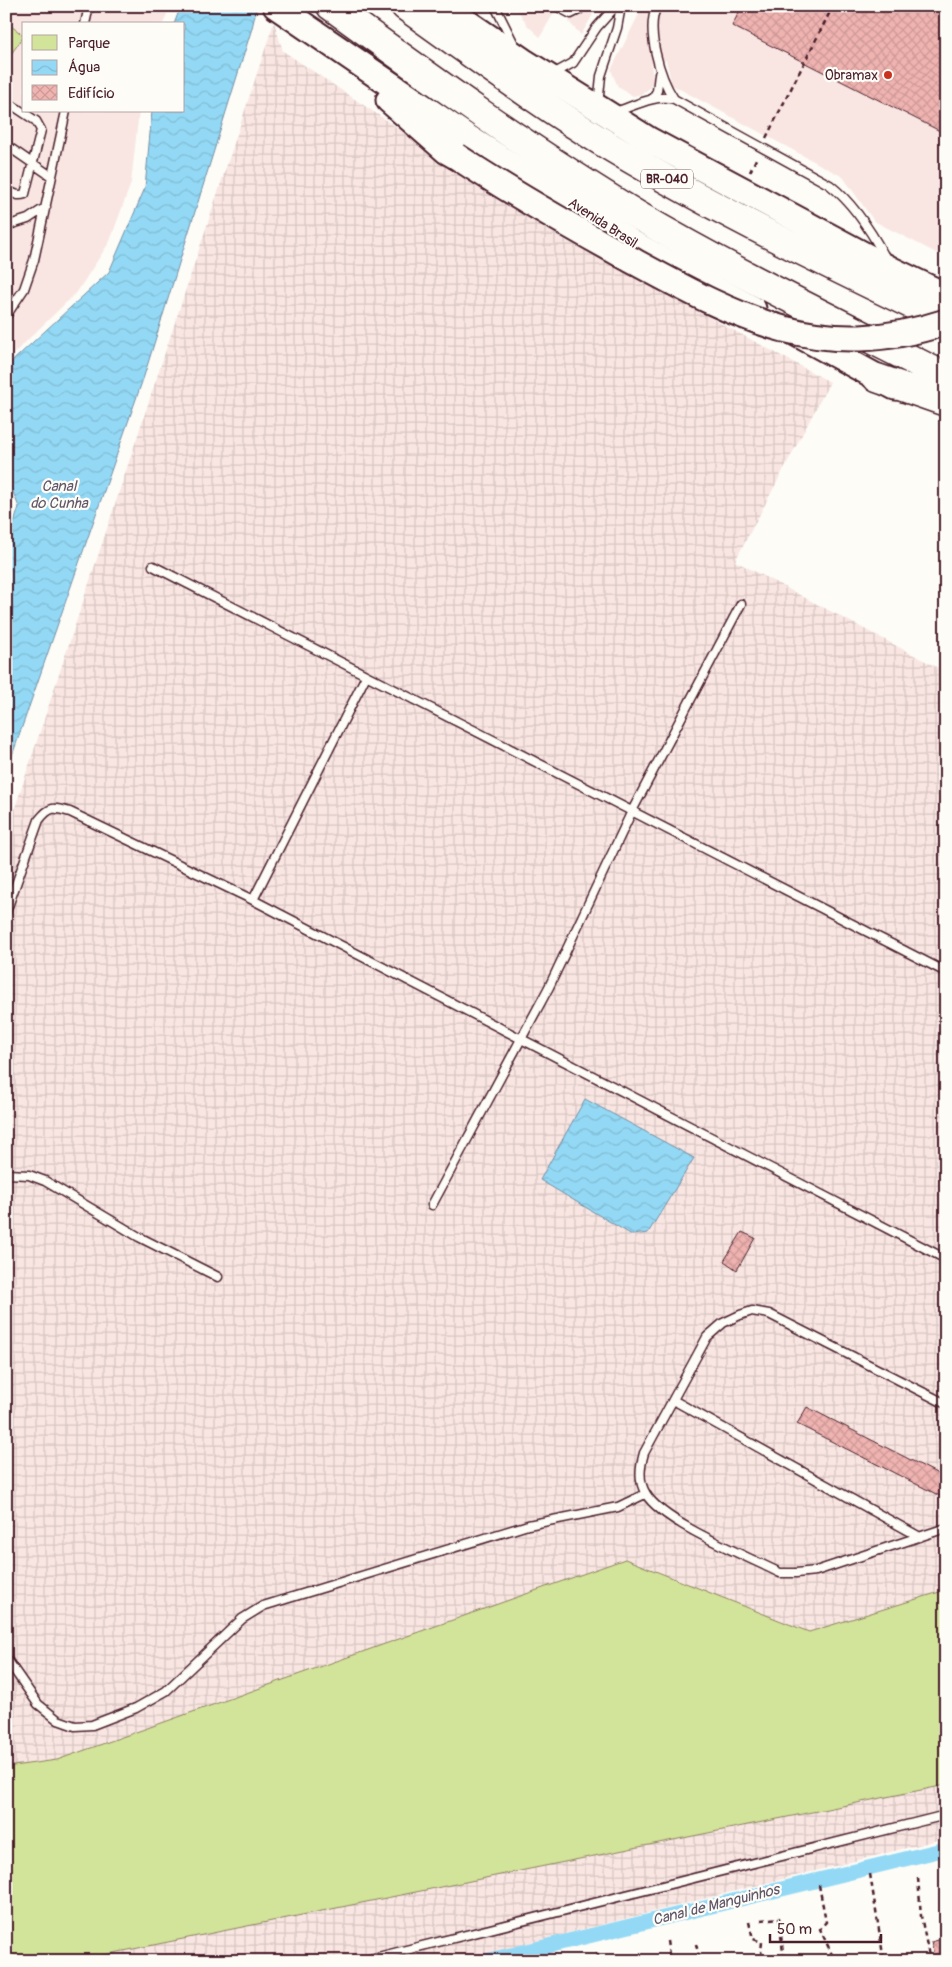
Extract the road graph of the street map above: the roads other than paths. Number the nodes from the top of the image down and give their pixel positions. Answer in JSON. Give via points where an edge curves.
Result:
{"nodes":[{"id":1,"x":89,"y":6,"type":"edge"},
{"id":2,"x":331,"y":6,"type":"edge"},
{"id":3,"x":405,"y":6,"type":"edge"},
{"id":4,"x":443,"y":6,"type":"edge"},
{"id":5,"x":495,"y":6,"type":"edge"},
{"id":6,"x":556,"y":6,"type":"edge"},
{"id":7,"x":581,"y":6,"type":"edge"},
{"id":8,"x":616,"y":6,"type":"edge"},
{"id":9,"x":621,"y":6,"type":"edge"},
{"id":10,"x":657,"y":6,"type":"edge"},
{"id":11,"x":280,"y":9,"type":"edge"},
{"id":12,"x":86,"y":22,"type":"edge"},
{"id":13,"x":306,"y":27,"type":"junction"},
{"id":14,"x":523,"y":61,"type":"junction"},
{"id":15,"x":659,"y":62,"type":"junction"},
{"id":16,"x":548,"y":77,"type":"junction"},
{"id":17,"x":652,"y":99,"type":"junction"},
{"id":18,"x":674,"y":99,"type":"junction"},
{"id":19,"x":6,"y":101,"type":"edge"},
{"id":20,"x":22,"y":112,"type":"edge"},
{"id":21,"x":22,"y":112,"type":"edge"},
{"id":22,"x":66,"y":112,"type":"edge"},
{"id":23,"x":603,"y":112,"type":"junction"},
{"id":24,"x":6,"y":144,"type":"edge"},
{"id":25,"x":33,"y":164,"type":"junction"},
{"id":26,"x":51,"y":176,"type":"junction"},
{"id":27,"x":6,"y":189,"type":"edge"},
{"id":28,"x":46,"y":207,"type":"junction"},
{"id":29,"x":6,"y":226,"type":"edge"},
{"id":30,"x":892,"y":270,"type":"junction"},
{"id":31,"x":946,"y":296,"type":"edge"},
{"id":32,"x":6,"y":316,"type":"edge"},
{"id":33,"x":946,"y":322,"type":"edge"},
{"id":34,"x":946,"y":377,"type":"edge"},
{"id":35,"x":877,"y":378,"type":"junction"},
{"id":36,"x":946,"y":402,"type":"edge"},
{"id":37,"x":946,"y":414,"type":"edge"},
{"id":38,"x":153,"y":566,"type":"dead end"},
{"id":39,"x":741,"y":604,"type":"dead end"},
{"id":40,"x":366,"y":676,"type":"junction"},
{"id":41,"x":632,"y":811,"type":"junction"},
{"id":42,"x":253,"y":900,"type":"junction"},
{"id":43,"x":6,"y":912,"type":"edge"},
{"id":44,"x":946,"y":972,"type":"edge"},
{"id":45,"x":521,"y":1039,"type":"junction"},
{"id":46,"x":6,"y":1174,"type":"edge"},
{"id":47,"x":432,"y":1205,"type":"dead end"},
{"id":48,"x":946,"y":1259,"type":"edge"},
{"id":49,"x":218,"y":1277,"type":"dead end"},
{"id":50,"x":673,"y":1400,"type":"junction"},
{"id":51,"x":946,"y":1404,"type":"edge"},
{"id":52,"x":645,"y":1494,"type":"junction"},
{"id":53,"x":946,"y":1528,"type":"edge"},
{"id":54,"x":920,"y":1537,"type":"junction"},
{"id":55,"x":6,"y":1658,"type":"edge"},
{"id":56,"x":946,"y":1815,"type":"edge"},
{"id":57,"x":362,"y":1961,"type":"edge"}],
"edges":[{"from":1,"to":12,"type":"lane"},
{"from":2,"to":34,"type":"highway","name":"Avenida Brasil","via":[[520,140],[638,215],[706,254]]},
{"from":3,"to":33,"type":"highway","number":"BR-040","via":[[613,148],[731,214]]},
{"from":4,"to":14,"type":"highway"},
{"from":5,"to":14,"type":"lane"},
{"from":6,"to":7,"type":"lane","via":[[571,14]]},
{"from":8,"to":16,"type":"lane","via":[[597,27],[573,63]]},
{"from":9,"to":23,"type":"lane","via":[[601,76]]},
{"from":10,"to":15,"type":"lane","via":[[651,30]]},
{"from":11,"to":13,"type":"highway","name":"Avenida Brasil"},
{"from":13,"to":33,"type":"highway","bridge":true,"via":[[447,151],[596,241],[685,289],[754,321],[795,333],[839,338],[900,334]]},
{"from":13,"to":35,"type":"highway","name":"Avenida Brasil","via":[[467,137],[634,244]]},
{"from":14,"to":16,"type":"highway"},
{"from":15,"to":17,"type":"lane","via":[[660,84]]},
{"from":15,"to":18,"type":"lane"},
{"from":16,"to":23,"type":"highway"},
{"from":17,"to":18,"type":"lane"},
{"from":17,"to":23,"type":"lane"},
{"from":18,"to":30,"type":"lane","via":[[845,197],[876,240]]},
{"from":19,"to":21,"type":"lane"},
{"from":20,"to":25,"type":"lane","via":[[36,121],[41,130]]},
{"from":22,"to":26,"type":"lane"},
{"from":23,"to":30,"type":"highway","via":[[649,140]]},
{"from":24,"to":25,"type":"lane"},
{"from":25,"to":26,"type":"lane"},
{"from":25,"to":27,"type":"lane","via":[[25,194],[21,196]]},
{"from":26,"to":28,"type":"lane"},
{"from":28,"to":29,"type":"lane","via":[[28,219]]},
{"from":28,"to":32,"type":"lane","via":[[24,289]]},
{"from":30,"to":31,"type":"highway"},
{"from":35,"to":36,"type":"highway"},
{"from":35,"to":37,"type":"highway","name":"Avenida Brasil"},
{"from":38,"to":40,"type":"lane"},
{"from":39,"to":41,"type":"lane"},
{"from":40,"to":41,"type":"lane"},
{"from":40,"to":42,"type":"lane"},
{"from":41,"to":44,"type":"lane"},
{"from":41,"to":45,"type":"lane"},
{"from":42,"to":43,"type":"lane","via":[[57,808],[46,810],[39,820]]},
{"from":42,"to":45,"type":"lane"},
{"from":45,"to":47,"type":"lane"},
{"from":45,"to":48,"type":"lane"},
{"from":46,"to":49,"type":"lane","via":[[29,1175],[45,1181],[139,1237]]},
{"from":50,"to":51,"type":"lane","via":[[707,1337],[722,1323],[752,1311],[769,1314]]},
{"from":50,"to":52,"type":"lane","via":[[642,1461],[640,1478]]},
{"from":50,"to":54,"type":"lane"},
{"from":52,"to":54,"type":"lane","via":[[663,1513],[681,1524],[780,1573],[816,1571]]},
{"from":52,"to":55,"type":"lane","via":[[618,1507],[528,1525],[263,1606],[242,1618],[166,1691],[136,1708],[92,1725],[75,1726],[58,1720],[38,1704]]},
{"from":53,"to":54,"type":"lane"},
{"from":56,"to":57,"type":"lane"}]}
